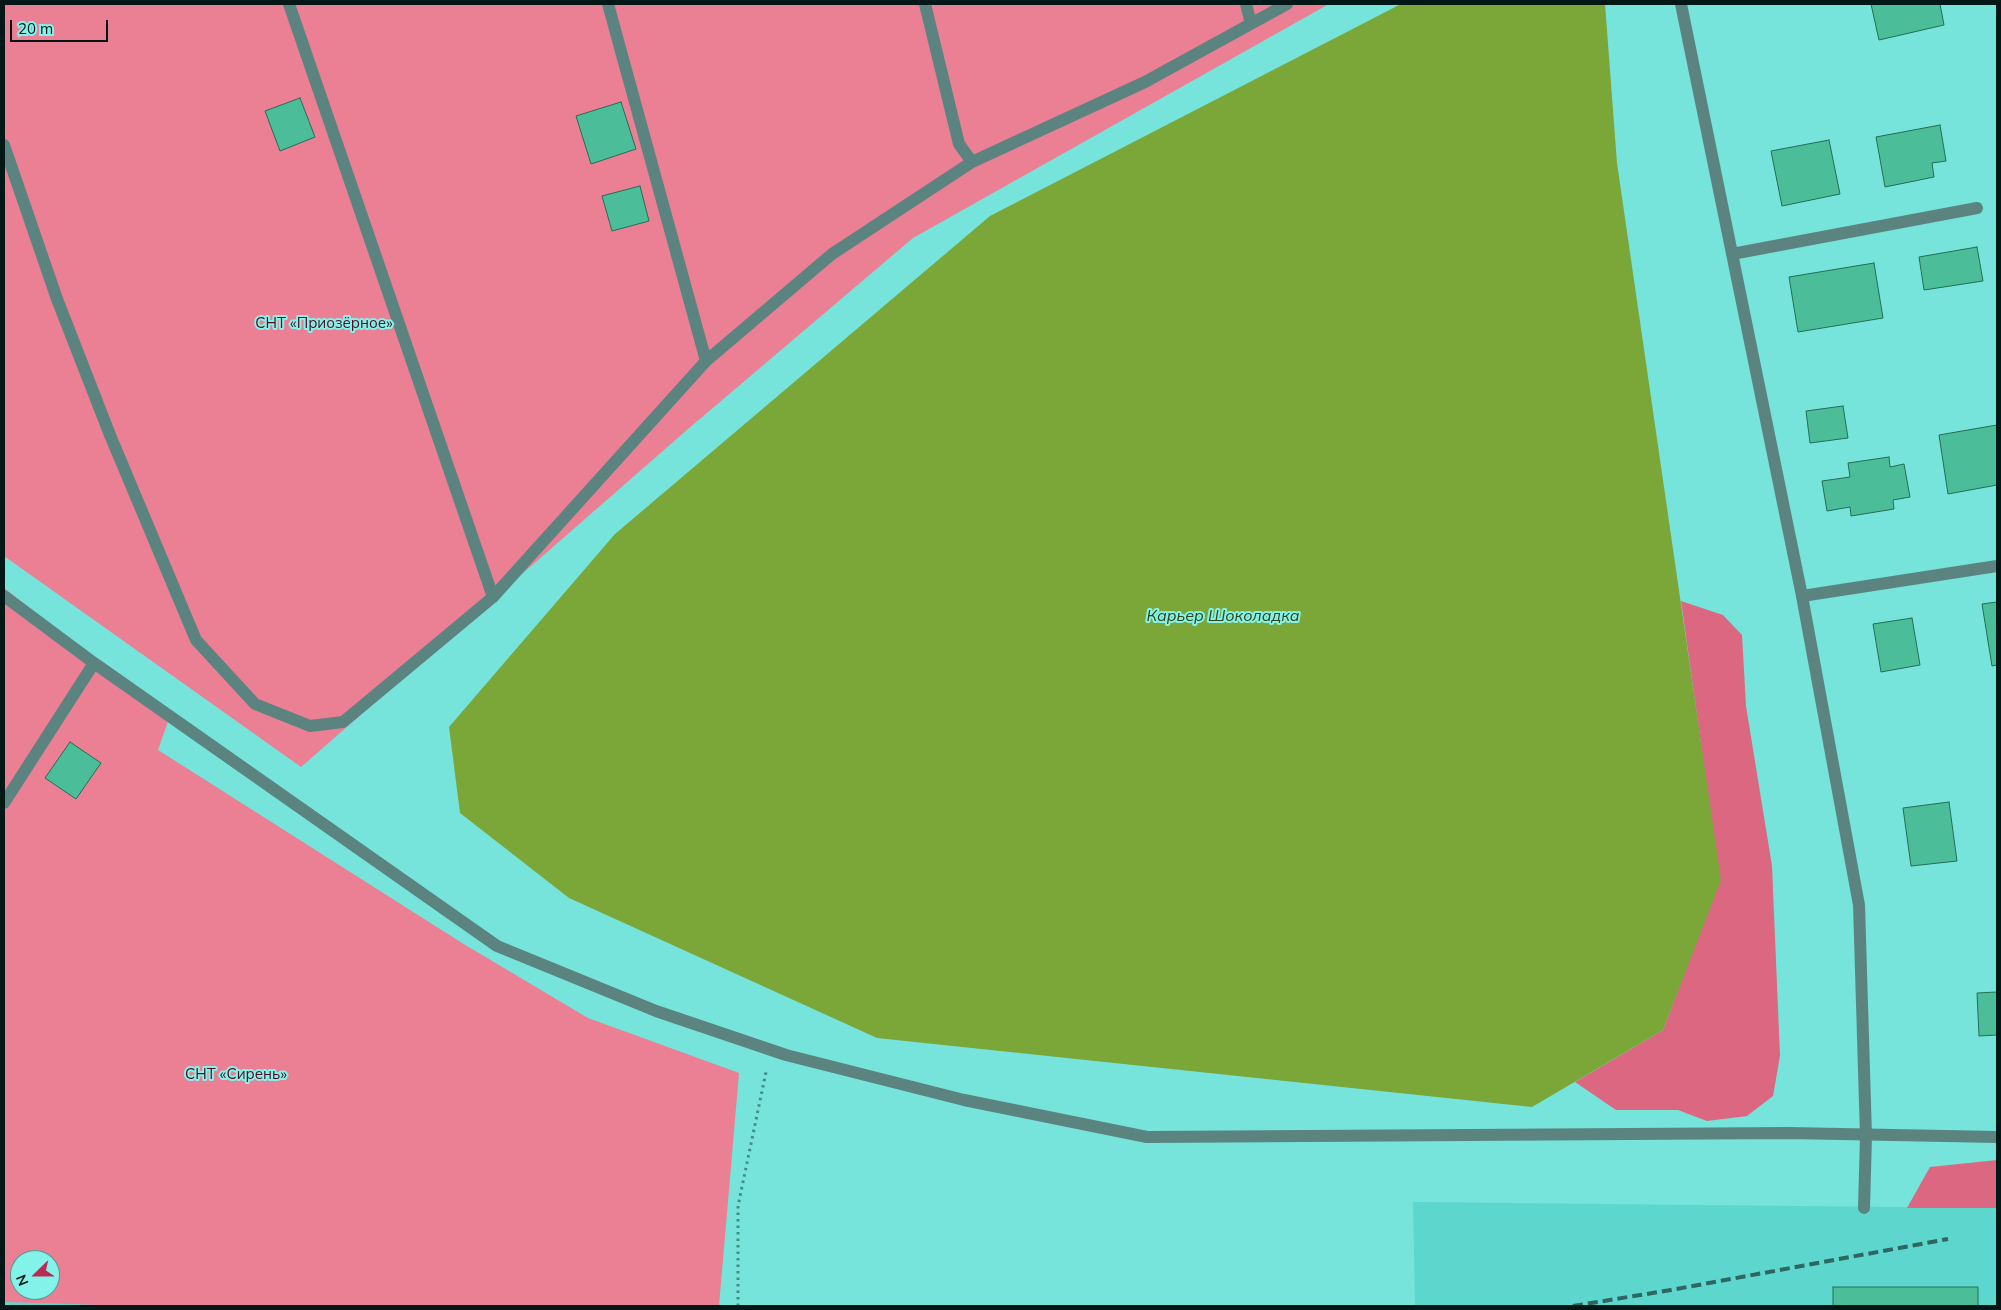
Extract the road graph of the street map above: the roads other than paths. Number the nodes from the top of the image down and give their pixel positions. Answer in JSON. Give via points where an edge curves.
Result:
{"nodes":[{"id":1,"x":289,"y":4,"type":"edge"},
{"id":2,"x":608,"y":4,"type":"edge"},
{"id":3,"x":924,"y":4,"type":"edge"},
{"id":4,"x":1246,"y":4,"type":"edge"},
{"id":5,"x":1287,"y":4,"type":"edge"},
{"id":6,"x":1681,"y":4,"type":"edge"},
{"id":7,"x":1251,"y":24,"type":"junction"},
{"id":8,"x":4,"y":145,"type":"edge"},
{"id":9,"x":972,"y":162,"type":"junction"},
{"id":10,"x":1976,"y":208,"type":"dead end"},
{"id":11,"x":1732,"y":254,"type":"junction"},
{"id":12,"x":706,"y":361,"type":"junction"},
{"id":13,"x":1997,"y":566,"type":"edge"},
{"id":14,"x":4,"y":596,"type":"edge"},
{"id":15,"x":1802,"y":596,"type":"junction"},
{"id":16,"x":493,"y":597,"type":"junction"},
{"id":17,"x":94,"y":662,"type":"junction"},
{"id":18,"x":4,"y":803,"type":"edge"},
{"id":19,"x":1866,"y":1136,"type":"junction"},
{"id":20,"x":1997,"y":1137,"type":"edge"},
{"id":21,"x":1864,"y":1208,"type":"dead end"}],
"edges":[{"from":1,"to":16,"type":"street"},
{"from":2,"to":12,"type":"street"},
{"from":3,"to":9,"type":"street","via":[[959,144]]},
{"from":4,"to":7,"type":"street"},
{"from":5,"to":7,"type":"street"},
{"from":6,"to":11,"type":"street"},
{"from":7,"to":9,"type":"street","via":[[1145,82]]},
{"from":8,"to":16,"type":"street","via":[[60,308],[196,640],[254,704],[310,726],[343,722]]},
{"from":9,"to":12,"type":"street","via":[[832,254]]},
{"from":10,"to":11,"type":"street"},
{"from":11,"to":15,"type":"street"},
{"from":12,"to":16,"type":"street"},
{"from":13,"to":15,"type":"street"},
{"from":14,"to":17,"type":"street"},
{"from":15,"to":19,"type":"street","via":[[1859,905]]},
{"from":17,"to":18,"type":"street"},
{"from":17,"to":19,"type":"street","via":[[497,946],[656,1011],[770,1050],[964,1100],[1147,1137],[1790,1133]]},
{"from":19,"to":20,"type":"street"},
{"from":19,"to":21,"type":"street"}]}
